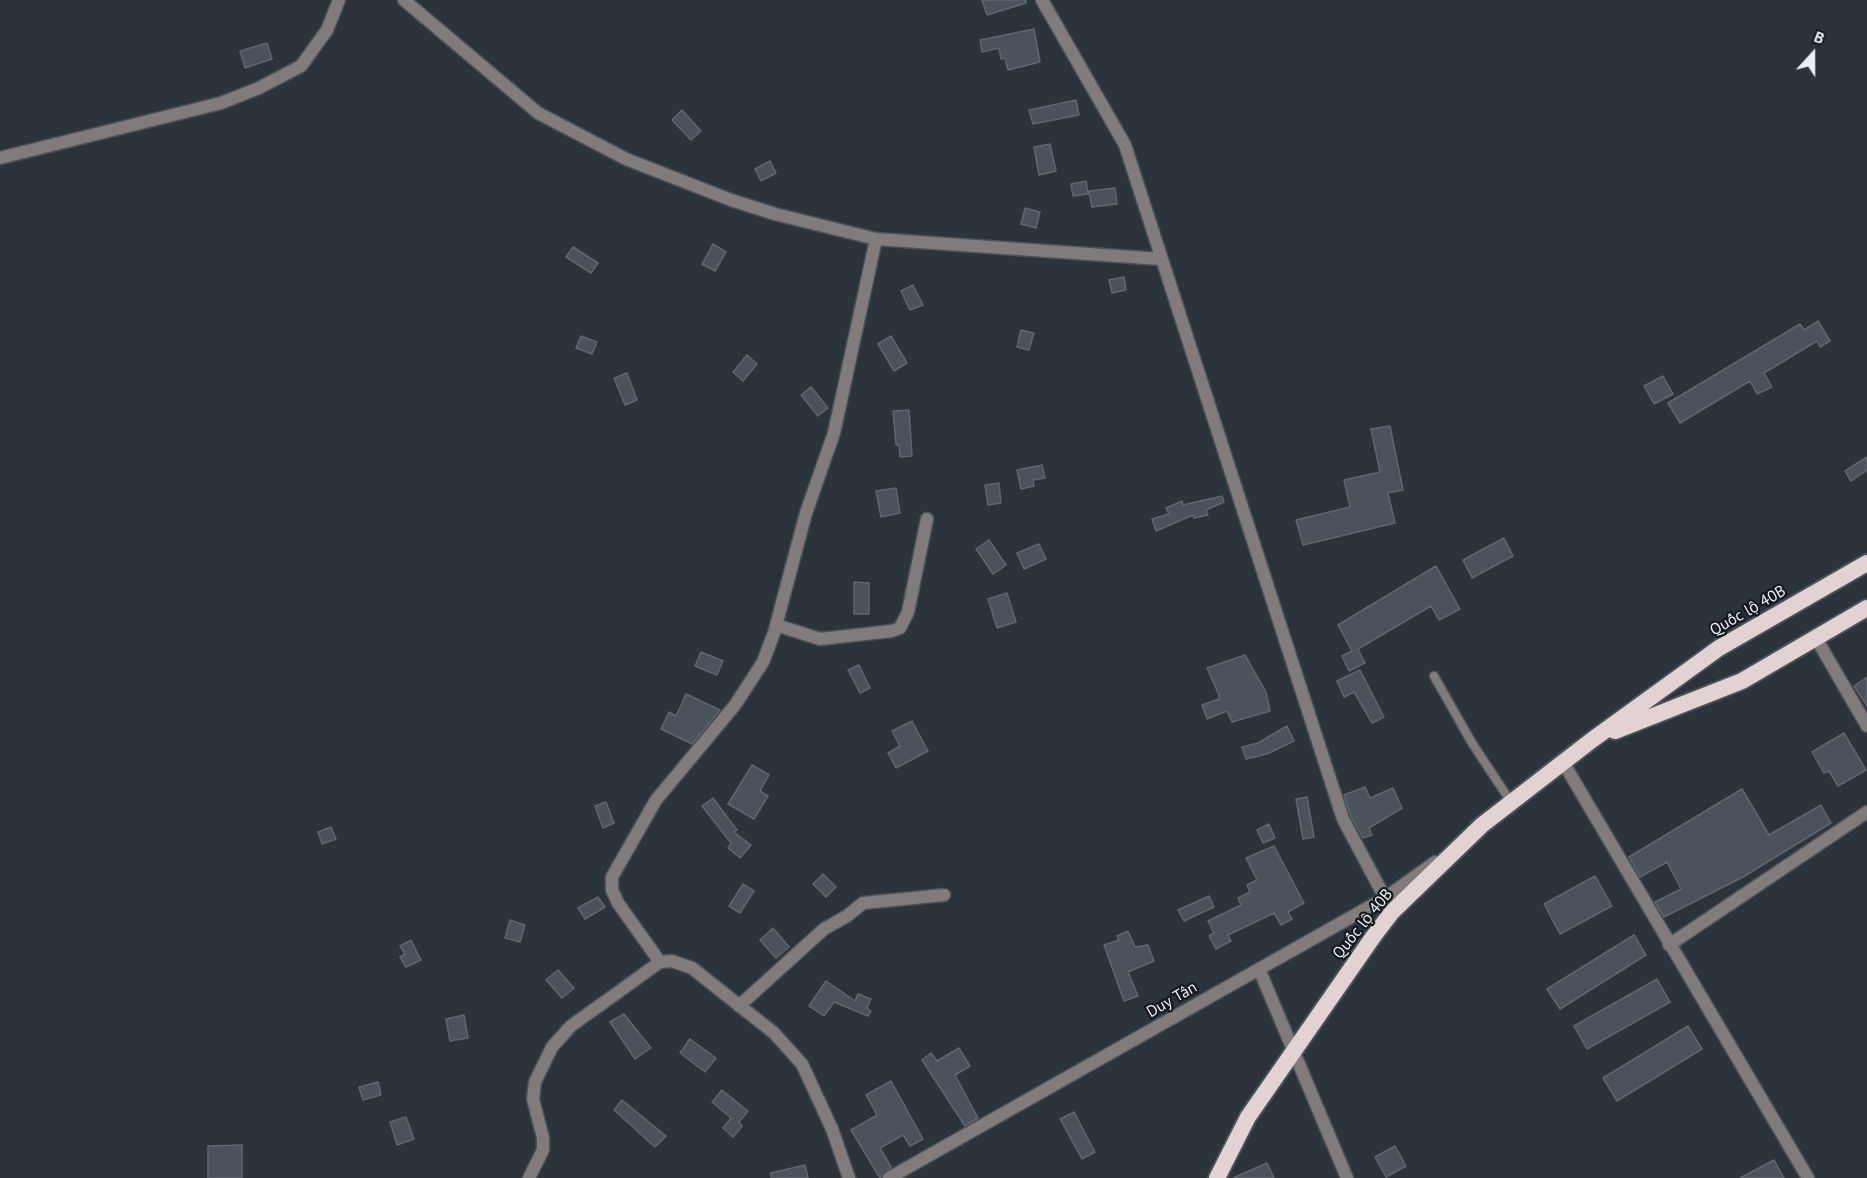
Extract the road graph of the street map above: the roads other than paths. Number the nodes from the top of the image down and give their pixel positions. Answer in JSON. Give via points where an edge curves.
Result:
{"nodes":[{"id":1,"x":339,"y":0,"type":"edge"},
{"id":2,"x":404,"y":0,"type":"edge"},
{"id":3,"x":1042,"y":0,"type":"edge"},
{"id":4,"x":0,"y":158,"type":"edge"},
{"id":5,"x":876,"y":239,"type":"junction"},
{"id":6,"x":1160,"y":259,"type":"junction"},
{"id":7,"x":927,"y":519,"type":"dead end"},
{"id":8,"x":1867,"y":562,"type":"edge"},
{"id":9,"x":1867,"y":608,"type":"edge"},
{"id":10,"x":776,"y":625,"type":"junction"},
{"id":11,"x":1816,"y":638,"type":"junction"},
{"id":12,"x":1434,"y":676,"type":"dead end"},
{"id":13,"x":1867,"y":726,"type":"edge"},
{"id":14,"x":1592,"y":740,"type":"junction"},
{"id":15,"x":1563,"y":762,"type":"junction"},
{"id":16,"x":1511,"y":802,"type":"junction"},
{"id":17,"x":1867,"y":812,"type":"edge"},
{"id":18,"x":1466,"y":841,"type":"junction"},
{"id":19,"x":944,"y":895,"type":"dead end"},
{"id":20,"x":1385,"y":898,"type":"junction"},
{"id":21,"x":1669,"y":945,"type":"junction"},
{"id":22,"x":660,"y":962,"type":"junction"},
{"id":23,"x":1259,"y":969,"type":"junction"},
{"id":24,"x":739,"y":1006,"type":"junction"},
{"id":25,"x":1293,"y":1050,"type":"junction"},
{"id":26,"x":529,"y":1178,"type":"edge"},
{"id":27,"x":849,"y":1178,"type":"edge"},
{"id":28,"x":889,"y":1178,"type":"edge"},
{"id":29,"x":1217,"y":1178,"type":"edge"},
{"id":30,"x":1347,"y":1178,"type":"edge"},
{"id":31,"x":1808,"y":1178,"type":"edge"}],
"edges":[{"from":1,"to":4,"type":"street","via":[[327,30],[301,66],[260,88],[221,103]]},
{"from":2,"to":5,"type":"street","via":[[538,113],[576,134],[626,159],[731,200]]},
{"from":3,"to":6,"type":"street","via":[[1125,145]]},
{"from":5,"to":6,"type":"street"},
{"from":5,"to":10,"type":"street","via":[[834,432],[806,513]]},
{"from":6,"to":20,"type":"street","via":[[1343,819]]},
{"from":7,"to":10,"type":"street","via":[[908,612],[900,628],[820,639]]},
{"from":8,"to":14,"type":"highway","name":"Quốc lộ 40B","via":[[1719,648]]},
{"from":9,"to":11,"type":"highway","name":"Quốc lộ 40B"},
{"from":10,"to":22,"type":"street","via":[[756,674],[656,800],[612,877],[618,903]]},
{"from":11,"to":13,"type":"street"},
{"from":11,"to":14,"type":"highway","name":"Quốc lộ 40B","via":[[1743,681]]},
{"from":12,"to":16,"type":"lane"},
{"from":14,"to":15,"type":"highway","name":"Quốc lộ 40B"},
{"from":15,"to":16,"type":"highway","name":"Quốc lộ 40B"},
{"from":15,"to":21,"type":"street"},
{"from":16,"to":18,"type":"highway","name":"Quốc lộ 40B"},
{"from":17,"to":21,"type":"street"},
{"from":18,"to":20,"type":"street","name":"Duy Tân"},
{"from":18,"to":25,"type":"highway","name":"Quốc lộ 40B","via":[[1392,912]]},
{"from":19,"to":24,"type":"street","via":[[863,903],[824,929]]},
{"from":20,"to":23,"type":"street","name":"Duy Tân"},
{"from":21,"to":31,"type":"street"},
{"from":22,"to":24,"type":"street","via":[[680,962],[692,968]]},
{"from":22,"to":26,"type":"street","via":[[571,1026],[552,1047],[535,1082],[533,1099],[543,1150]]},
{"from":23,"to":25,"type":"street"},
{"from":23,"to":28,"type":"street","name":"Duy Tân"},
{"from":24,"to":27,"type":"street","via":[[774,1032],[802,1064]]},
{"from":25,"to":29,"type":"highway","name":"Quốc lộ 40B","via":[[1248,1117]]},
{"from":25,"to":30,"type":"street"}]}
